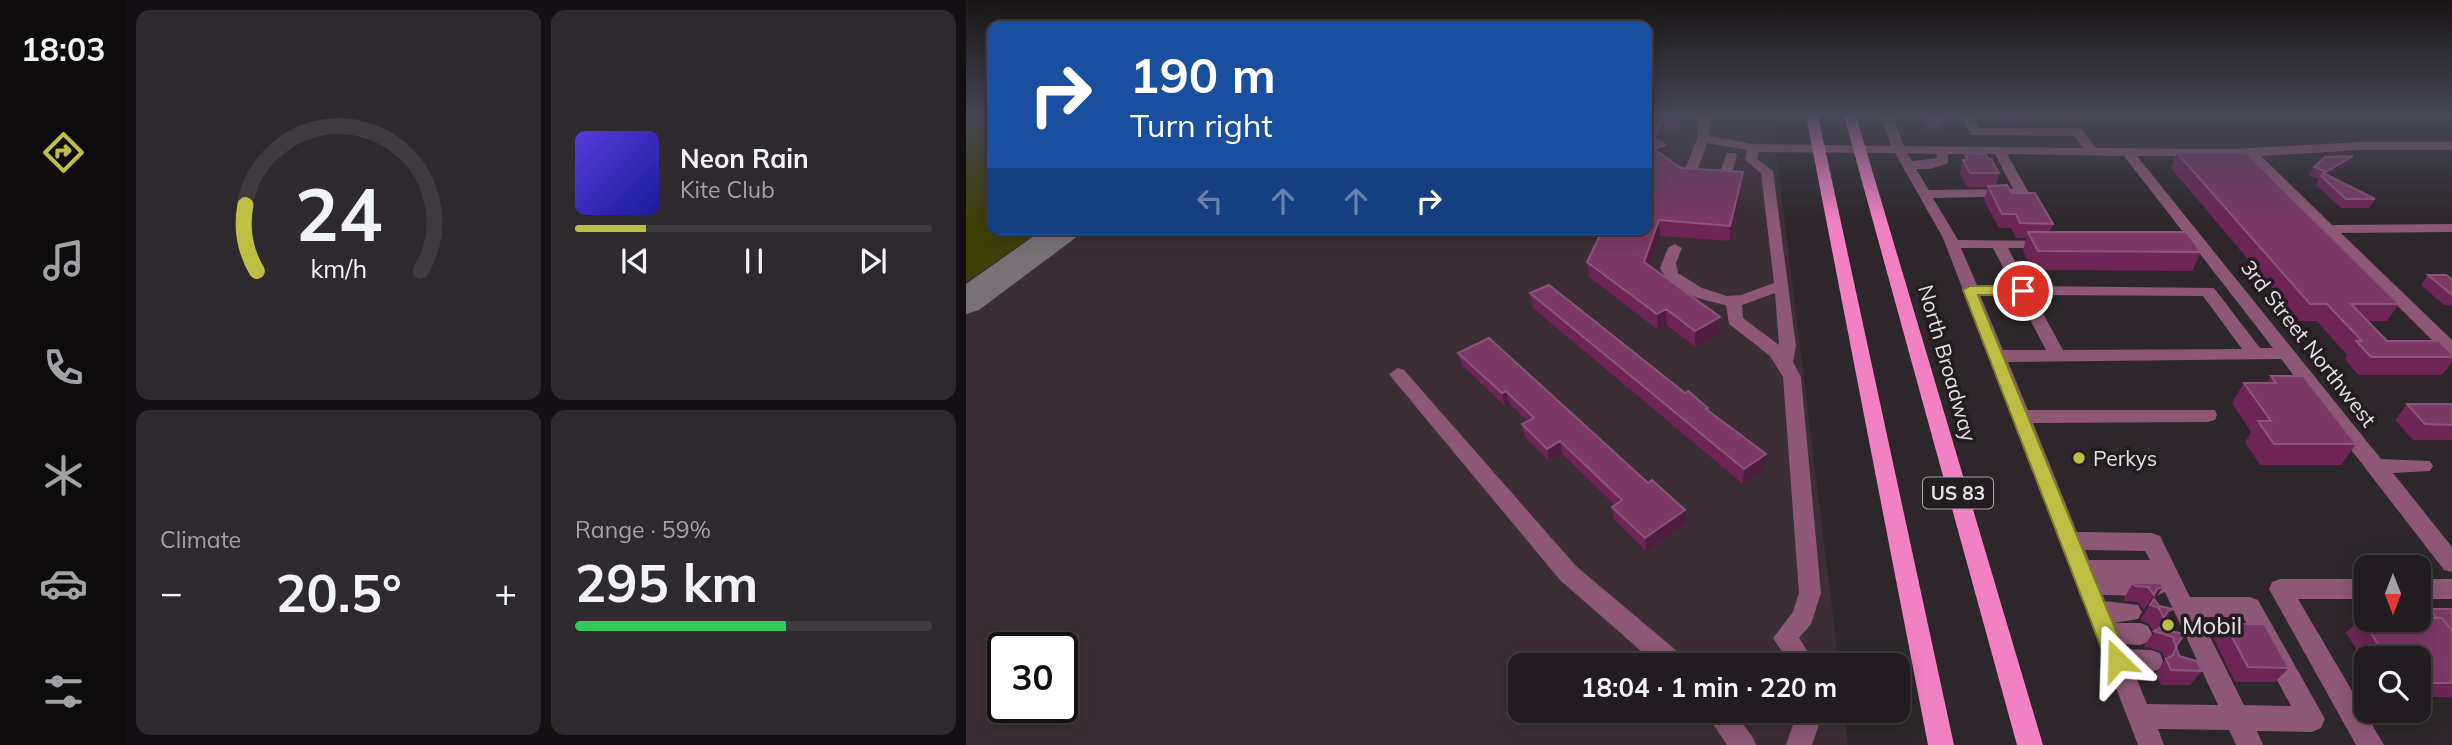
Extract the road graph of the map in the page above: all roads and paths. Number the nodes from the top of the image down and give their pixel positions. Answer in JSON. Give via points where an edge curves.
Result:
{"nodes":[{"id":1,"x":1861,"y":150,"type":"edge"},
{"id":2,"x":1698,"y":151,"type":"edge"},
{"id":3,"x":1753,"y":151,"type":"edge"},
{"id":4,"x":1819,"y":151,"type":"edge"},
{"id":5,"x":1866,"y":151,"type":"edge"},
{"id":6,"x":1901,"y":151,"type":"edge"},
{"id":7,"x":1941,"y":151,"type":"edge"},
{"id":8,"x":1985,"y":151,"type":"edge"},
{"id":9,"x":1999,"y":151,"type":"junction"},
{"id":10,"x":2273,"y":151,"type":"edge"},
{"id":11,"x":2093,"y":152,"type":"joint"},
{"id":12,"x":2128,"y":152,"type":"junction"},
{"id":13,"x":2250,"y":152,"type":"junction"},
{"id":14,"x":1731,"y":156,"type":"dead end"},
{"id":15,"x":1903,"y":157,"type":"junction"},
{"id":16,"x":1968,"y":190,"type":"dead end"},
{"id":17,"x":1986,"y":190,"type":"edge"},
{"id":18,"x":2015,"y":193,"type":"junction"},
{"id":19,"x":1934,"y":194,"type":"junction"},
{"id":20,"x":2452,"y":228,"type":"edge"},
{"id":21,"x":2328,"y":229,"type":"junction"},
{"id":22,"x":1953,"y":244,"type":"junction"},
{"id":23,"x":1998,"y":244,"type":"junction"},
{"id":24,"x":2066,"y":244,"type":"edge"},
{"id":25,"x":1675,"y":248,"type":"dead end"},
{"id":26,"x":1780,"y":286,"type":"junction"},
{"id":27,"x":1970,"y":290,"type":"junction"},
{"id":28,"x":2023,"y":291,"type":"junction"},
{"id":29,"x":1734,"y":301,"type":"junction"},
{"id":30,"x":2452,"y":350,"type":"edge"},
{"id":31,"x":2288,"y":353,"type":"junction"},
{"id":32,"x":2255,"y":355,"type":"junction"},
{"id":33,"x":1996,"y":356,"type":"junction"},
{"id":34,"x":2058,"y":356,"type":"junction"},
{"id":35,"x":1785,"y":361,"type":"junction"},
{"id":36,"x":1398,"y":374,"type":"dead end"},
{"id":37,"x":2208,"y":415,"type":"dead end"},
{"id":38,"x":2020,"y":417,"type":"junction"},
{"id":39,"x":2377,"y":466,"type":"junction"},
{"id":40,"x":2423,"y":466,"type":"dead end"},
{"id":41,"x":2069,"y":541,"type":"junction"},
{"id":42,"x":2452,"y":563,"type":"edge"},
{"id":43,"x":2084,"y":577,"type":"junction"},
{"id":44,"x":2354,"y":589,"type":"edge"},
{"id":45,"x":2431,"y":589,"type":"edge"},
{"id":46,"x":2452,"y":589,"type":"edge"},
{"id":47,"x":2177,"y":594,"type":"junction"},
{"id":48,"x":2097,"y":611,"type":"junction"},
{"id":49,"x":2130,"y":612,"type":"dead end"},
{"id":50,"x":2158,"y":612,"type":"edge"},
{"id":51,"x":2106,"y":633,"type":"junction"},
{"id":52,"x":2140,"y":634,"type":"dead end"},
{"id":53,"x":2168,"y":635,"type":"edge"},
{"id":54,"x":2197,"y":635,"type":"junction"},
{"id":55,"x":1661,"y":653,"type":"edge"},
{"id":56,"x":1796,"y":653,"type":"edge"},
{"id":57,"x":2117,"y":660,"type":"junction"},
{"id":58,"x":2151,"y":662,"type":"dead end"},
{"id":59,"x":2180,"y":662,"type":"edge"},
{"id":60,"x":2210,"y":662,"type":"junction"},
{"id":61,"x":2139,"y":716,"type":"junction"},
{"id":62,"x":2238,"y":719,"type":"junction"},
{"id":63,"x":1726,"y":723,"type":"edge"},
{"id":64,"x":1807,"y":723,"type":"edge"},
{"id":65,"x":1743,"y":745,"type":"edge"},
{"id":66,"x":1799,"y":745,"type":"edge"},
{"id":67,"x":1941,"y":745,"type":"edge"},
{"id":68,"x":2030,"y":745,"type":"edge"},
{"id":69,"x":2151,"y":745,"type":"edge"},
{"id":70,"x":2250,"y":745,"type":"edge"},
{"id":71,"x":2371,"y":745,"type":"edge"}],
"edges":[{"from":1,"to":68,"type":"main road","name":"North Broadway","number":"US 83"},
{"from":2,"to":14,"type":"street","via":[[1688,177],[1724,179]]},
{"from":3,"to":26,"type":"street","via":[[1751,160],[1766,171],[1773,205]]},
{"from":4,"to":67,"type":"main road","number":"US 83"},
{"from":5,"to":15,"type":"street"},
{"from":6,"to":15,"type":"street"},
{"from":7,"to":15,"type":"street","via":[[1944,160],[1930,165]]},
{"from":8,"to":9,"type":"street"},
{"from":9,"to":11,"type":"street"},
{"from":9,"to":18,"type":"street"},
{"from":10,"to":13,"type":"street"},
{"from":11,"to":12,"type":"street"},
{"from":12,"to":13,"type":"street"},
{"from":12,"to":31,"type":"street","name":"3rd Street Northwest"},
{"from":13,"to":21,"type":"street"},
{"from":15,"to":19,"type":"street"},
{"from":16,"to":19,"type":"street"},
{"from":17,"to":18,"type":"street"},
{"from":18,"to":19,"type":"street","via":[[1994,200]]},
{"from":19,"to":22,"type":"street"},
{"from":20,"to":21,"type":"street"},
{"from":21,"to":30,"type":"street"},
{"from":22,"to":23,"type":"street"},
{"from":22,"to":27,"type":"street"},
{"from":23,"to":24,"type":"street"},
{"from":23,"to":28,"type":"street"},
{"from":25,"to":29,"type":"street","via":[[1668,265],[1672,277],[1700,295]]},
{"from":26,"to":29,"type":"street"},
{"from":26,"to":35,"type":"street","via":[[1788,346]]},
{"from":27,"to":28,"type":"street"},
{"from":27,"to":33,"type":"street"},
{"from":28,"to":32,"type":"street","via":[[2208,291]]},
{"from":28,"to":34,"type":"street"},
{"from":29,"to":35,"type":"street","via":[[1735,320]]},
{"from":31,"to":32,"type":"street"},
{"from":31,"to":39,"type":"street","name":"3rd Street Northwest"},
{"from":32,"to":34,"type":"street"},
{"from":33,"to":34,"type":"street"},
{"from":33,"to":38,"type":"street"},
{"from":35,"to":56,"type":"street","via":[[1792,377],[1810,593],[1803,617],[1785,638]]},
{"from":36,"to":55,"type":"street","via":[[1568,573]]},
{"from":37,"to":38,"type":"street"},
{"from":38,"to":41,"type":"street"},
{"from":39,"to":40,"type":"street"},
{"from":39,"to":42,"type":"street","name":"3rd Street Northwest"},
{"from":41,"to":43,"type":"street"},
{"from":41,"to":47,"type":"street","via":[[2152,542]]},
{"from":43,"to":47,"type":"street"},
{"from":43,"to":48,"type":"street"},
{"from":44,"to":71,"type":"street","via":[[2280,589]]},
{"from":45,"to":46,"type":"street"},
{"from":47,"to":50,"type":"street"},
{"from":47,"to":54,"type":"street"},
{"from":47,"to":62,"type":"street","via":[[2250,607],[2312,719]]},
{"from":48,"to":49,"type":"street"},
{"from":48,"to":51,"type":"street"},
{"from":51,"to":52,"type":"street"},
{"from":51,"to":57,"type":"street"},
{"from":53,"to":54,"type":"street"},
{"from":54,"to":60,"type":"street"},
{"from":57,"to":58,"type":"street"},
{"from":57,"to":61,"type":"street"},
{"from":59,"to":60,"type":"street"},
{"from":60,"to":62,"type":"street"},
{"from":61,"to":62,"type":"street"},
{"from":61,"to":69,"type":"street"},
{"from":62,"to":70,"type":"street"},
{"from":63,"to":65,"type":"street"},
{"from":64,"to":66,"type":"street"}]}
